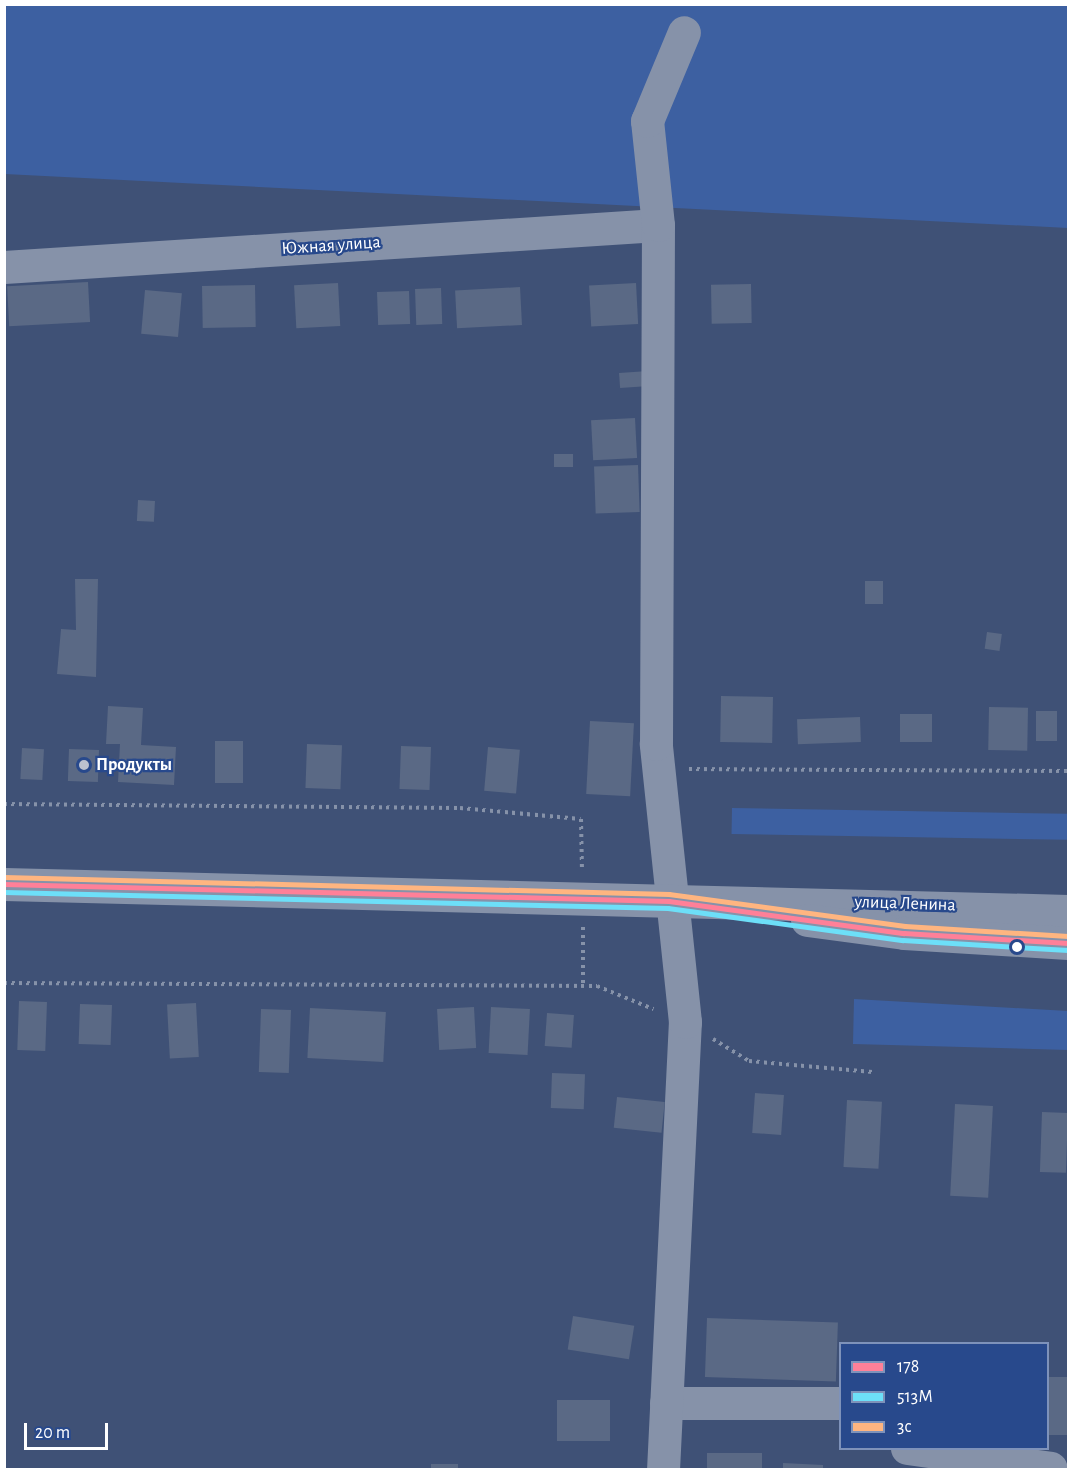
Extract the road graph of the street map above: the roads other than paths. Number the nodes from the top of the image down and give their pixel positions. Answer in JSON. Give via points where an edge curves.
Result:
{"nodes":[{"id":1,"x":684,"y":32,"type":"dead end"},
{"id":2,"x":658,"y":225,"type":"junction"},
{"id":3,"x":4,"y":267,"type":"edge"},
{"id":4,"x":4,"y":884,"type":"edge"},
{"id":5,"x":669,"y":901,"type":"junction"},
{"id":6,"x":1068,"y":911,"type":"edge"},
{"id":7,"x":1068,"y":943,"type":"edge"},
{"id":8,"x":666,"y":1403,"type":"junction"},
{"id":9,"x":839,"y":1404,"type":"edge"},
{"id":10,"x":915,"y":1450,"type":"edge"},
{"id":11,"x":1051,"y":1468,"type":"dead end"},
{"id":12,"x":663,"y":1470,"type":"edge"}],
"edges":[{"from":1,"to":2,"type":"main road","via":[[647,121]]},
{"from":2,"to":3,"type":"main road","name":"Южная улица"},
{"from":2,"to":5,"type":"main road","via":[[658,769]]},
{"from":4,"to":5,"type":"main road","name":"улица Ленина"},
{"from":5,"to":6,"type":"main road","name":"улица Ленина"},
{"from":5,"to":7,"type":"main road","name":"улица Ленина","via":[[904,933]]},
{"from":5,"to":8,"type":"main road","via":[[685,1022]]},
{"from":8,"to":9,"type":"main road"},
{"from":8,"to":12,"type":"main road"},
{"from":10,"to":11,"type":"main road"}]}
